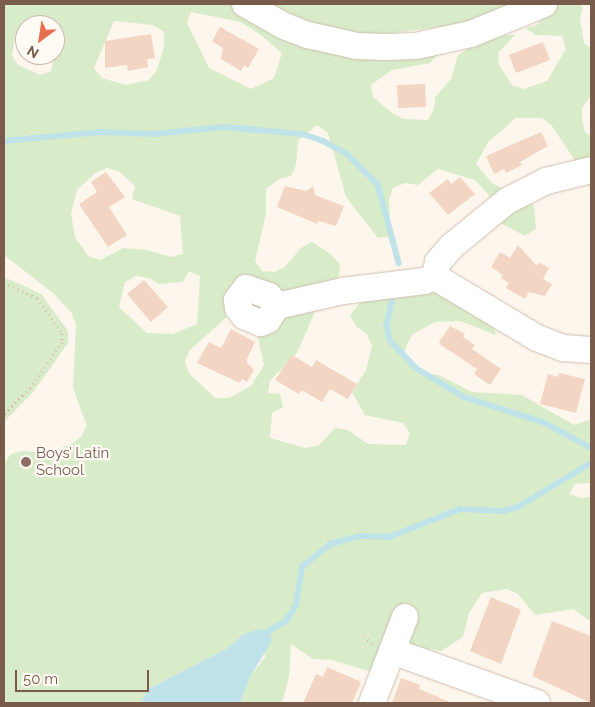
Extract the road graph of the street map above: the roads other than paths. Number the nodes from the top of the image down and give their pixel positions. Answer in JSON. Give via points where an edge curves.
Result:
{"nodes":[{"id":1,"x":245,"y":4,"type":"edge"},
{"id":2,"x":544,"y":4,"type":"edge"},
{"id":3,"x":591,"y":170,"type":"edge"},
{"id":4,"x":435,"y":276,"type":"junction"},
{"id":5,"x":277,"y":306,"type":"dead end"},
{"id":6,"x":591,"y":350,"type":"edge"},
{"id":7,"x":405,"y":617,"type":"dead end"},
{"id":8,"x":392,"y":651,"type":"junction"},
{"id":9,"x":372,"y":703,"type":"edge"},
{"id":10,"x":536,"y":703,"type":"edge"}],
"edges":[{"from":1,"to":2,"type":"street","via":[[284,26],[308,35],[357,46],[386,47],[416,46],[471,34]]},
{"from":3,"to":4,"type":"street","via":[[546,181],[507,201],[452,246],[438,262]]},
{"from":4,"to":5,"type":"street","via":[[424,281],[343,291]]},
{"from":4,"to":6,"type":"street","via":[[537,338],[563,348]]},
{"from":7,"to":8,"type":"street"},
{"from":8,"to":9,"type":"street"},
{"from":8,"to":10,"type":"street"}]}
